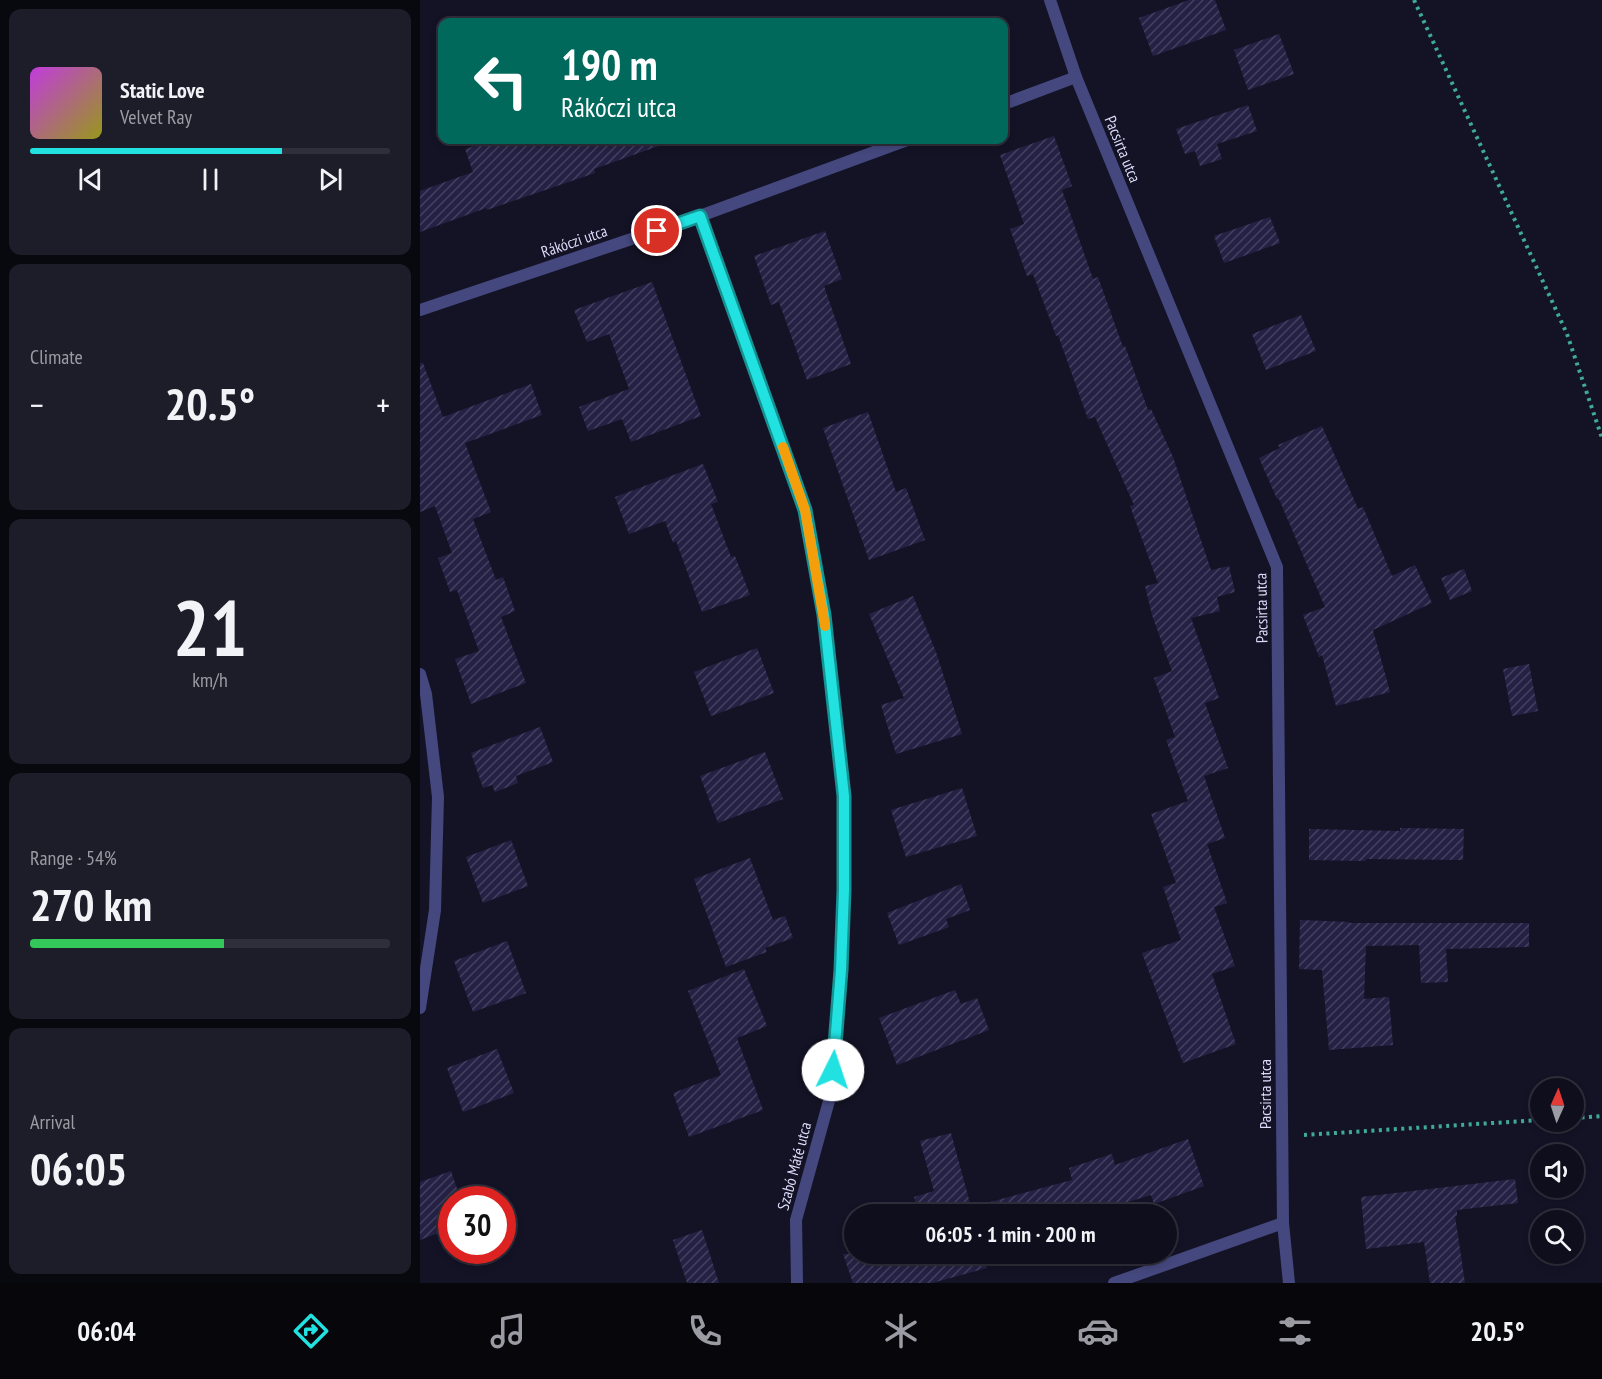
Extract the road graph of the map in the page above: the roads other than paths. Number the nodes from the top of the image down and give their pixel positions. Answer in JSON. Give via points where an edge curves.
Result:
{"nodes":[{"id":1,"x":1050,"y":0,"type":"edge"},
{"id":2,"x":1076,"y":77,"type":"junction"},
{"id":3,"x":1008,"y":102,"type":"edge"},
{"id":4,"x":896,"y":144,"type":"edge"},
{"id":5,"x":700,"y":216,"type":"junction"},
{"id":6,"x":420,"y":310,"type":"edge"},
{"id":7,"x":420,"y":674,"type":"edge"},
{"id":8,"x":420,"y":1008,"type":"edge"},
{"id":9,"x":1283,"y":1223,"type":"junction"},
{"id":10,"x":797,"y":1283,"type":"edge"},
{"id":11,"x":1114,"y":1283,"type":"edge"},
{"id":12,"x":1289,"y":1283,"type":"edge"}],
"edges":[{"from":1,"to":2,"type":"street","name":"Pacsirta utca"},
{"from":2,"to":3,"type":"street"},
{"from":2,"to":9,"type":"street","name":"Pacsirta utca","via":[[1277,567]]},
{"from":4,"to":5,"type":"street","name":"Rákóczi utca"},
{"from":5,"to":6,"type":"street","name":"Rákóczi utca"},
{"from":5,"to":10,"type":"street","name":"Szabó Máté utca","via":[[805,510],[824,615],[844,796],[845,870],[832,1090],[796,1220]]},
{"from":7,"to":8,"type":"street","via":[[426,694],[438,797],[435,910]]},
{"from":9,"to":11,"type":"street"},
{"from":9,"to":12,"type":"street","name":"Pacsirta utca"}]}
